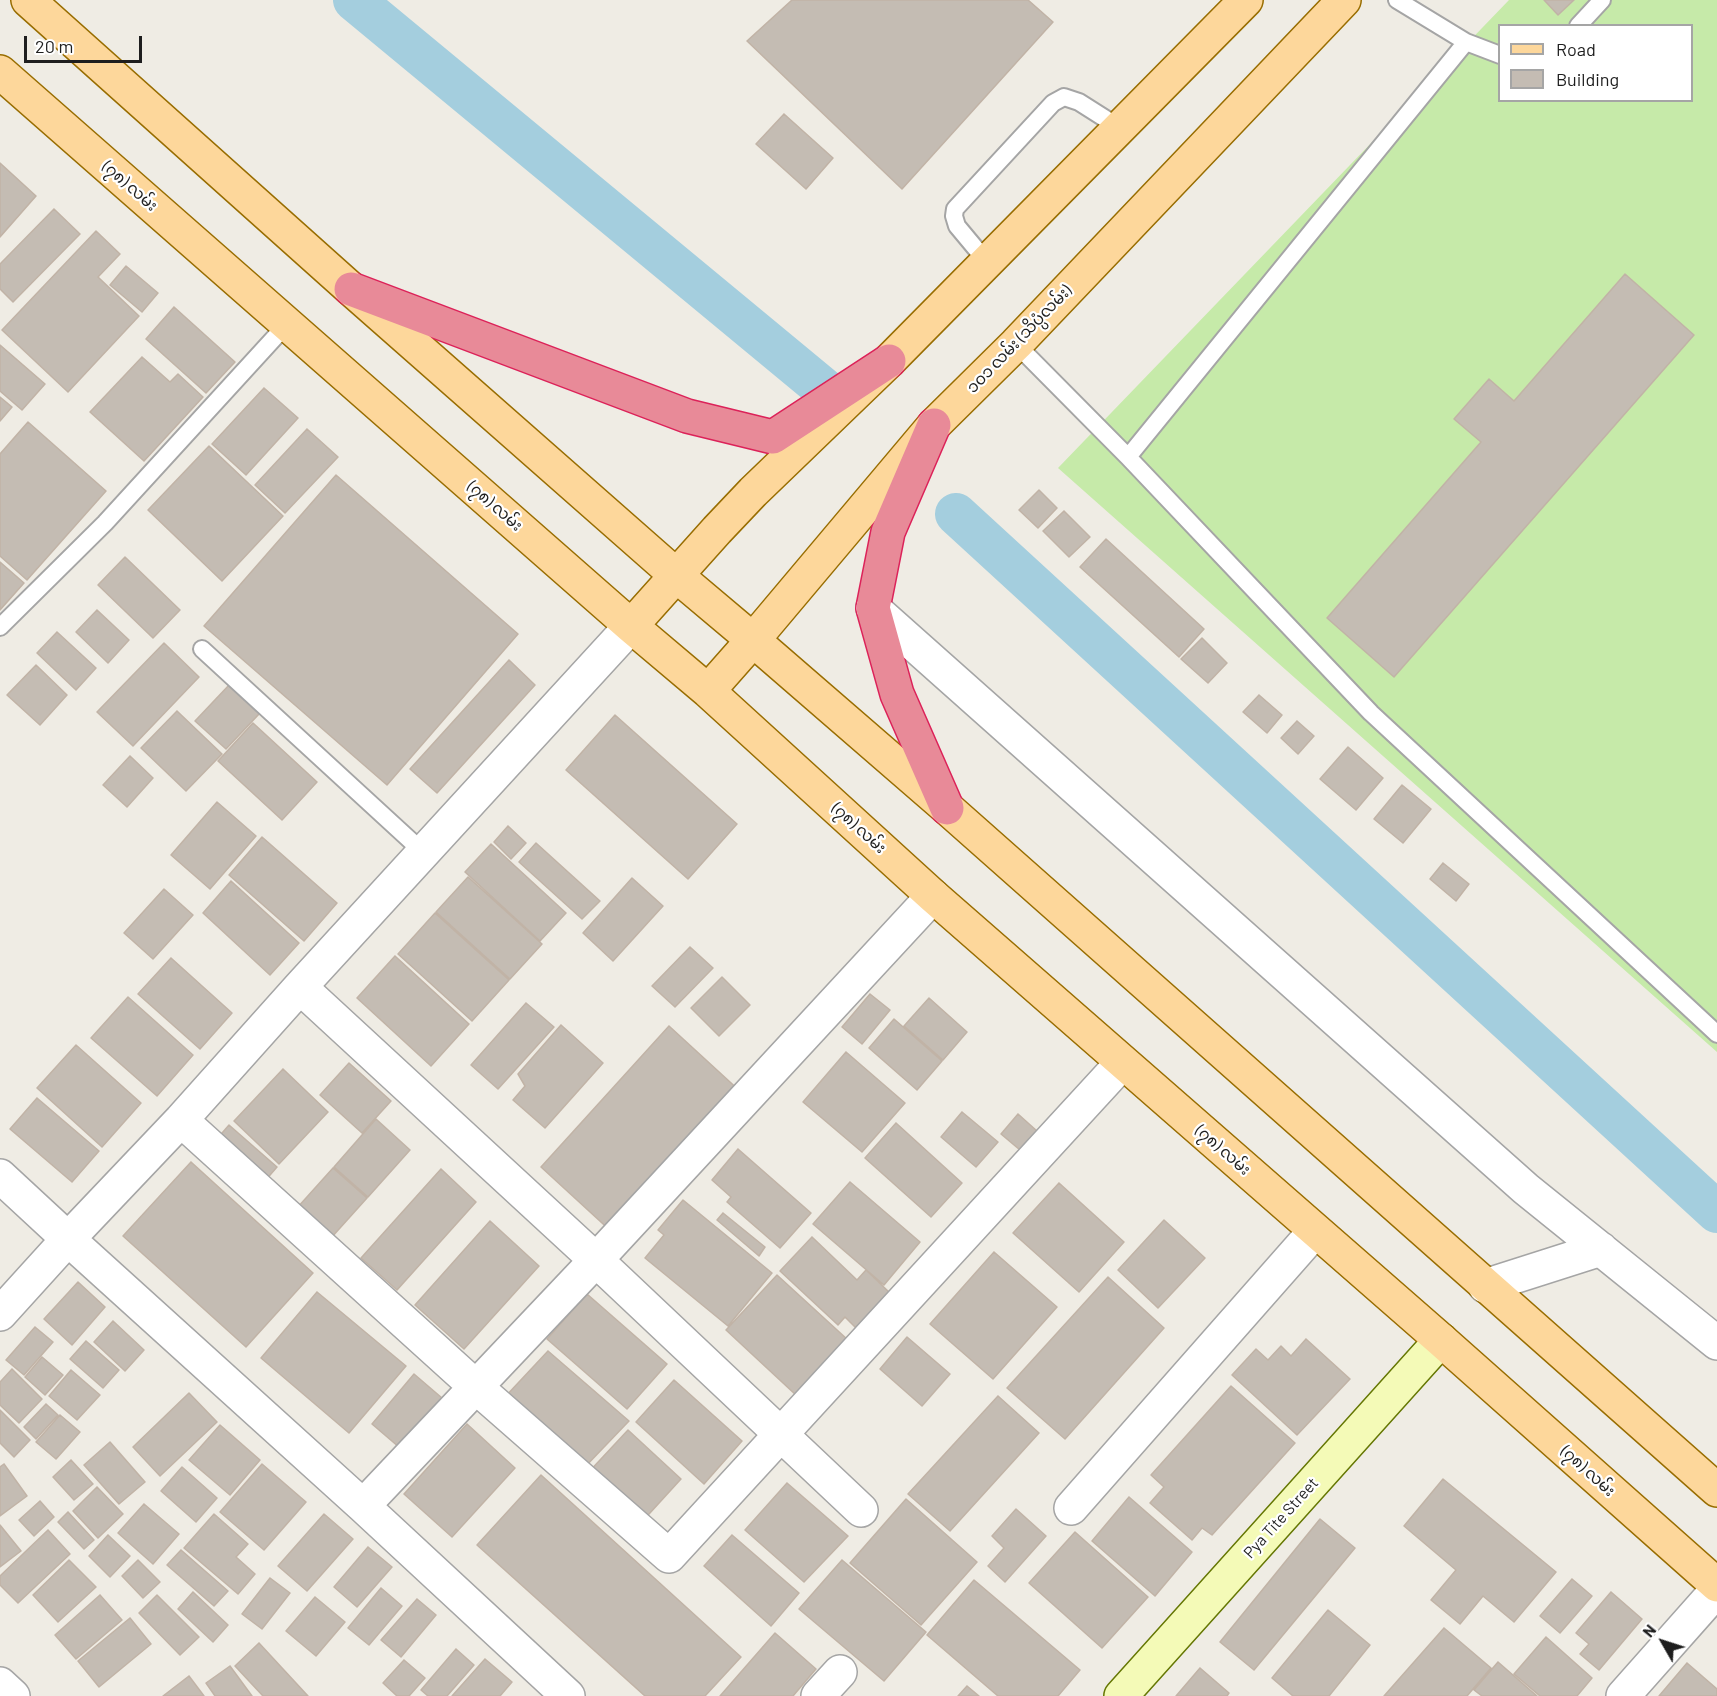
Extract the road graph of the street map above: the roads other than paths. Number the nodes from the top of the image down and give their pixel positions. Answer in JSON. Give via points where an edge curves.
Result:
{"nodes":[{"id":1,"x":28,"y":0,"type":"edge"},
{"id":2,"x":1246,"y":0,"type":"edge"},
{"id":3,"x":1344,"y":0,"type":"edge"},
{"id":4,"x":1397,"y":0,"type":"edge"},
{"id":5,"x":1602,"y":0,"type":"edge"},
{"id":6,"x":1580,"y":24,"type":"edge"},
{"id":7,"x":1466,"y":42,"type":"junction"},
{"id":8,"x":1498,"y":54,"type":"edge"},
{"id":9,"x":0,"y":72,"type":"edge"},
{"id":10,"x":1120,"y":128,"type":"junction"},
{"id":11,"x":987,"y":262,"type":"junction"},
{"id":12,"x":351,"y":290,"type":"junction"},
{"id":13,"x":287,"y":324,"type":"junction"},
{"id":14,"x":1016,"y":344,"type":"junction"},
{"id":15,"x":889,"y":361,"type":"junction"},
{"id":16,"x":934,"y":425,"type":"junction"},
{"id":17,"x":1128,"y":457,"type":"junction"},
{"id":18,"x":677,"y":576,"type":"junction"},
{"id":19,"x":873,"y":608,"type":"junction"},
{"id":20,"x":631,"y":626,"type":"junction"},
{"id":21,"x":0,"y":627,"type":"edge"},
{"id":22,"x":753,"y":640,"type":"junction"},
{"id":23,"x":202,"y":649,"type":"dead end"},
{"id":24,"x":708,"y":691,"type":"junction"},
{"id":25,"x":947,"y":808,"type":"junction"},
{"id":26,"x":423,"y":852,"type":"junction"},
{"id":27,"x":933,"y":896,"type":"junction"},
{"id":28,"x":300,"y":987,"type":"junction"},
{"id":29,"x":1717,"y":1034,"type":"edge"},
{"id":30,"x":1122,"y":1063,"type":"junction"},
{"id":31,"x":182,"y":1120,"type":"junction"},
{"id":32,"x":0,"y":1176,"type":"edge"},
{"id":33,"x":1315,"y":1231,"type":"junction"},
{"id":34,"x":68,"y":1239,"type":"junction"},
{"id":35,"x":1601,"y":1249,"type":"junction"},
{"id":36,"x":596,"y":1260,"type":"junction"},
{"id":37,"x":1485,"y":1286,"type":"junction"},
{"id":38,"x":0,"y":1314,"type":"edge"},
{"id":39,"x":1441,"y":1340,"type":"junction"},
{"id":40,"x":1717,"y":1343,"type":"edge"},
{"id":41,"x":476,"y":1387,"type":"junction"},
{"id":42,"x":780,"y":1433,"type":"junction"},
{"id":43,"x":1717,"y":1490,"type":"edge"},
{"id":44,"x":363,"y":1506,"type":"junction"},
{"id":45,"x":1071,"y":1508,"type":"dead end"},
{"id":46,"x":861,"y":1510,"type":"dead end"},
{"id":47,"x":1717,"y":1588,"type":"edge"},
{"id":48,"x":840,"y":1672,"type":"dead end"},
{"id":49,"x":0,"y":1684,"type":"edge"},
{"id":50,"x":13,"y":1696,"type":"edge"},
{"id":51,"x":568,"y":1696,"type":"edge"},
{"id":52,"x":818,"y":1696,"type":"edge"},
{"id":53,"x":1120,"y":1696,"type":"edge"},
{"id":54,"x":1623,"y":1696,"type":"edge"}],
"edges":[{"from":1,"to":12,"type":"main road"},
{"from":2,"to":10,"type":"main road"},
{"from":3,"to":14,"type":"main road","name":"၁၀၁ လမ်း (သိပ္ပံလမ်း)"},
{"from":4,"to":7,"type":"lane"},
{"from":5,"to":6,"type":"lane"},
{"from":7,"to":8,"type":"lane"},
{"from":7,"to":17,"type":"lane"},
{"from":9,"to":13,"type":"main road","name":"(၇၈) လမ်း"},
{"from":10,"to":11,"type":"main road"},
{"from":10,"to":11,"type":"lane","via":[[1079,102],[1064,97],[1053,103],[955,209],[957,226]]},
{"from":11,"to":15,"type":"main road"},
{"from":12,"to":15,"type":"highway","via":[[687,416],[773,437]]},
{"from":12,"to":18,"type":"main road"},
{"from":13,"to":20,"type":"main road","name":"(၇၈) လမ်း"},
{"from":13,"to":21,"type":"lane","via":[[105,523]]},
{"from":14,"to":16,"type":"main road","name":"၁၀၁ လမ်း (သိပ္ပံလမ်း)"},
{"from":14,"to":17,"type":"lane"},
{"from":15,"to":18,"type":"main road","via":[[753,492]]},
{"from":16,"to":19,"type":"highway","via":[[888,532]]},
{"from":16,"to":22,"type":"main road","name":"၁၀၁ လမ်း (သိပ္ပံလမ်း)"},
{"from":17,"to":29,"type":"lane","via":[[1371,713]]},
{"from":18,"to":20,"type":"main road"},
{"from":18,"to":22,"type":"main road"},
{"from":19,"to":25,"type":"highway","via":[[897,694]]},
{"from":19,"to":35,"type":"street","via":[[1526,1189]]},
{"from":20,"to":24,"type":"main road","name":"(၇၈) လမ်း"},
{"from":20,"to":26,"type":"street"},
{"from":22,"to":24,"type":"main road","name":"၁၀၁ လမ်း (သိပ္ပံလမ်း)"},
{"from":22,"to":25,"type":"main road"},
{"from":23,"to":26,"type":"lane"},
{"from":24,"to":27,"type":"main road","name":"(၇၈) လမ်း"},
{"from":25,"to":37,"type":"main road"},
{"from":26,"to":28,"type":"street"},
{"from":27,"to":30,"type":"main road","name":"(၇၈) လမ်း"},
{"from":27,"to":36,"type":"street"},
{"from":28,"to":31,"type":"street"},
{"from":28,"to":36,"type":"street"},
{"from":30,"to":33,"type":"main road","name":"(၇၈) လမ်း"},
{"from":30,"to":42,"type":"street"},
{"from":31,"to":34,"type":"street"},
{"from":31,"to":41,"type":"street"},
{"from":32,"to":34,"type":"street"},
{"from":33,"to":39,"type":"main road","name":"(၇၈) လမ်း"},
{"from":33,"to":45,"type":"street"},
{"from":34,"to":38,"type":"street"},
{"from":34,"to":44,"type":"street"},
{"from":35,"to":37,"type":"street"},
{"from":35,"to":40,"type":"street"},
{"from":36,"to":41,"type":"street"},
{"from":36,"to":42,"type":"street"},
{"from":37,"to":43,"type":"main road"},
{"from":39,"to":47,"type":"main road","name":"(၇၈) လမ်း"},
{"from":39,"to":53,"type":"street","name":"Pya Tite Street"},
{"from":41,"to":42,"type":"street","via":[[669,1556]]},
{"from":41,"to":44,"type":"street"},
{"from":42,"to":46,"type":"street"},
{"from":44,"to":51,"type":"street"},
{"from":47,"to":54,"type":"street"},
{"from":48,"to":52,"type":"street"},
{"from":49,"to":50,"type":"street"}]}
